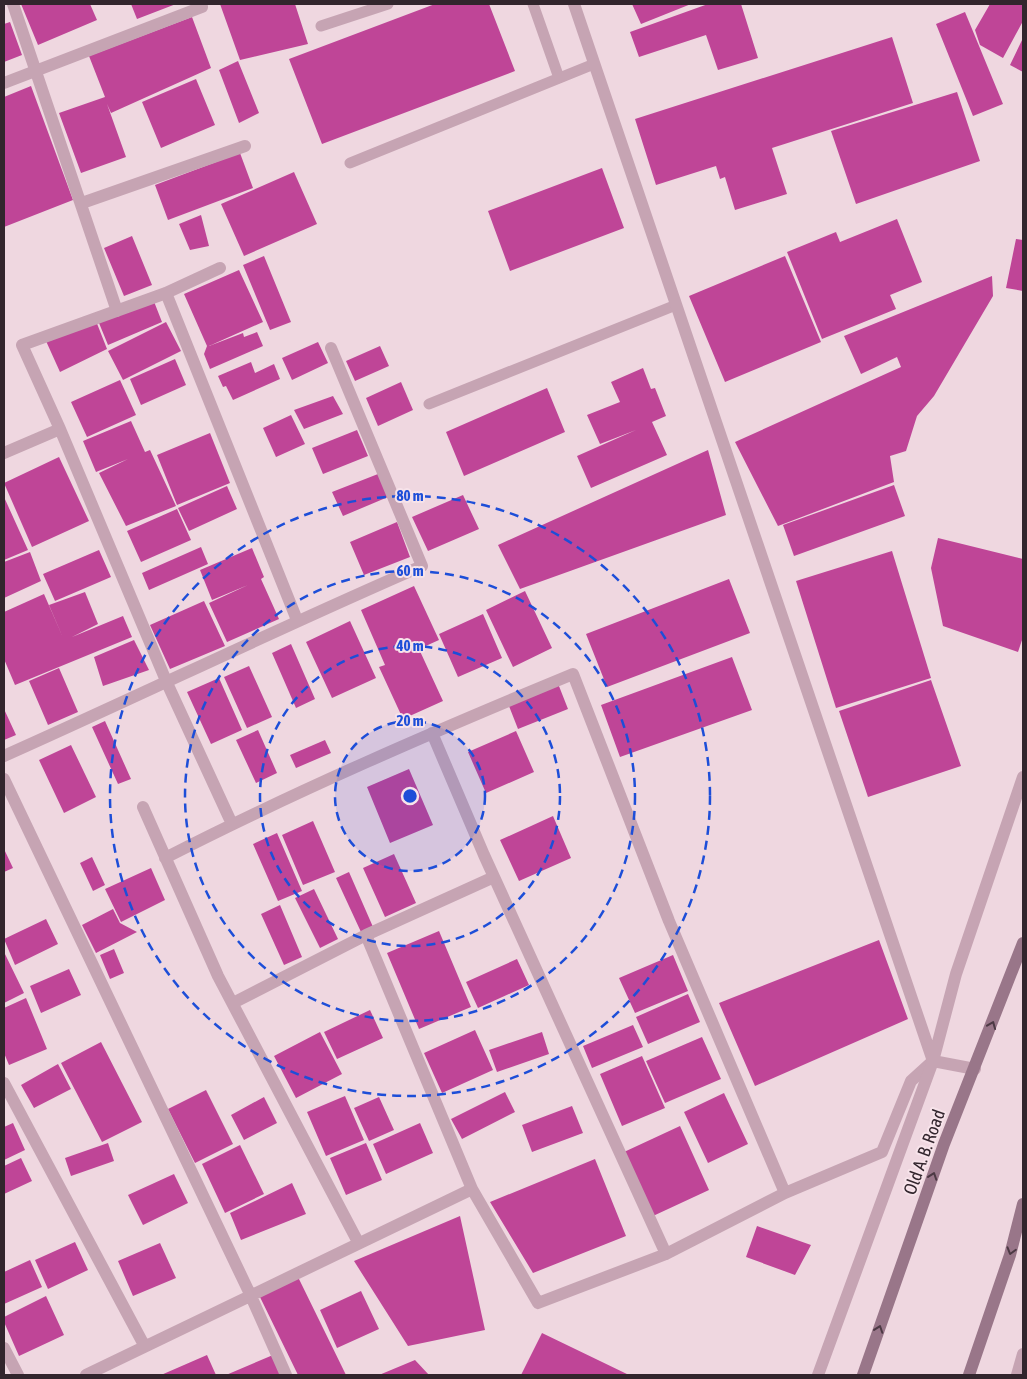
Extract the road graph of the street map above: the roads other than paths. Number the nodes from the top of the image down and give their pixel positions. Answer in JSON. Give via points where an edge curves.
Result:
{"nodes":[{"id":1,"x":13,"y":4,"type":"edge"},
{"id":2,"x":388,"y":4,"type":"edge"},
{"id":3,"x":533,"y":4,"type":"edge"},
{"id":4,"x":574,"y":4,"type":"edge"},
{"id":5,"x":202,"y":7,"type":"dead end"},
{"id":6,"x":321,"y":26,"type":"dead end"},
{"id":7,"x":594,"y":64,"type":"junction"},
{"id":8,"x":36,"y":70,"type":"junction"},
{"id":9,"x":559,"y":78,"type":"junction"},
{"id":10,"x":4,"y":83,"type":"edge"},
{"id":11,"x":245,"y":146,"type":"dead end"},
{"id":12,"x":350,"y":163,"type":"dead end"},
{"id":13,"x":82,"y":203,"type":"junction"},
{"id":14,"x":220,"y":268,"type":"dead end"},
{"id":15,"x":166,"y":293,"type":"junction"},
{"id":16,"x":676,"y":305,"type":"junction"},
{"id":17,"x":116,"y":311,"type":"junction"},
{"id":18,"x":331,"y":348,"type":"dead end"},
{"id":19,"x":430,"y":404,"type":"dead end"},
{"id":20,"x":60,"y":429,"type":"junction"},
{"id":21,"x":4,"y":453,"type":"edge"},
{"id":22,"x":298,"y":620,"type":"junction"},
{"id":23,"x":167,"y":683,"type":"junction"},
{"id":24,"x":432,"y":733,"type":"junction"},
{"id":25,"x":4,"y":756,"type":"edge"},
{"id":26,"x":1023,"y":777,"type":"edge"},
{"id":27,"x":4,"y":778,"type":"edge"},
{"id":28,"x":143,"y":807,"type":"dead end"},
{"id":29,"x":232,"y":824,"type":"junction"},
{"id":30,"x":165,"y":858,"type":"junction"},
{"id":31,"x":494,"y":877,"type":"junction"},
{"id":32,"x":366,"y":935,"type":"junction"},
{"id":33,"x":1023,"y":943,"type":"edge"},
{"id":34,"x":232,"y":1003,"type":"junction"},
{"id":35,"x":933,"y":1062,"type":"junction"},
{"id":36,"x":974,"y":1069,"type":"junction"},
{"id":37,"x":4,"y":1083,"type":"edge"},
{"id":38,"x":472,"y":1189,"type":"junction"},
{"id":39,"x":785,"y":1193,"type":"junction"},
{"id":40,"x":1023,"y":1204,"type":"edge"},
{"id":41,"x":358,"y":1242,"type":"junction"},
{"id":42,"x":666,"y":1254,"type":"junction"},
{"id":43,"x":250,"y":1294,"type":"junction"},
{"id":44,"x":144,"y":1345,"type":"junction"},
{"id":45,"x":4,"y":1348,"type":"edge"},
{"id":46,"x":1023,"y":1356,"type":"edge"},
{"id":47,"x":18,"y":1375,"type":"edge"},
{"id":48,"x":86,"y":1375,"type":"edge"},
{"id":49,"x":286,"y":1375,"type":"edge"},
{"id":50,"x":818,"y":1375,"type":"edge"},
{"id":51,"x":863,"y":1375,"type":"edge"},
{"id":52,"x":969,"y":1375,"type":"edge"},
{"id":53,"x":1016,"y":1375,"type":"edge"}],
"edges":[{"from":1,"to":8,"type":"street"},
{"from":2,"to":6,"type":"lane"},
{"from":3,"to":9,"type":"lane"},
{"from":4,"to":7,"type":"street"},
{"from":5,"to":8,"type":"street"},
{"from":7,"to":9,"type":"lane"},
{"from":7,"to":16,"type":"street"},
{"from":8,"to":10,"type":"street"},
{"from":8,"to":13,"type":"street"},
{"from":9,"to":12,"type":"lane"},
{"from":11,"to":13,"type":"street"},
{"from":13,"to":17,"type":"street"},
{"from":14,"to":15,"type":"street"},
{"from":15,"to":17,"type":"street"},
{"from":15,"to":22,"type":"street"},
{"from":16,"to":19,"type":"lane"},
{"from":16,"to":35,"type":"street"},
{"from":17,"to":20,"type":"street","via":[[22,345]]},
{"from":18,"to":22,"type":"street","via":[[422,566]]},
{"from":20,"to":21,"type":"street"},
{"from":20,"to":23,"type":"street"},
{"from":22,"to":23,"type":"street"},
{"from":23,"to":25,"type":"street"},
{"from":23,"to":29,"type":"street"},
{"from":24,"to":29,"type":"street"},
{"from":24,"to":31,"type":"street"},
{"from":24,"to":39,"type":"street","via":[[573,674],[669,921]]},
{"from":26,"to":35,"type":"street","via":[[956,974]]},
{"from":27,"to":43,"type":"street"},
{"from":28,"to":30,"type":"street"},
{"from":29,"to":30,"type":"street"},
{"from":30,"to":34,"type":"street"},
{"from":31,"to":32,"type":"street"},
{"from":31,"to":42,"type":"street"},
{"from":32,"to":34,"type":"street"},
{"from":32,"to":38,"type":"street"},
{"from":36,"to":33,"type":"main road","name":"Old A. B. Road","one_way":true},
{"from":34,"to":41,"type":"street"},
{"from":35,"to":36,"type":"street"},
{"from":35,"to":39,"type":"street","via":[[911,1081],[882,1152]]},
{"from":35,"to":50,"type":"street"},
{"from":51,"to":36,"type":"main road","name":"Old A. B. Road","one_way":true,"via":[[944,1144]]},
{"from":37,"to":44,"type":"street"},
{"from":38,"to":41,"type":"street"},
{"from":38,"to":42,"type":"street","via":[[538,1303]]},
{"from":39,"to":42,"type":"street"},
{"from":40,"to":52,"type":"main road","one_way":true,"via":[[1010,1255]]},
{"from":41,"to":43,"type":"street"},
{"from":43,"to":44,"type":"street"},
{"from":43,"to":49,"type":"street"},
{"from":44,"to":48,"type":"street"},
{"from":45,"to":47,"type":"street"},
{"from":46,"to":53,"type":"street"}]}
